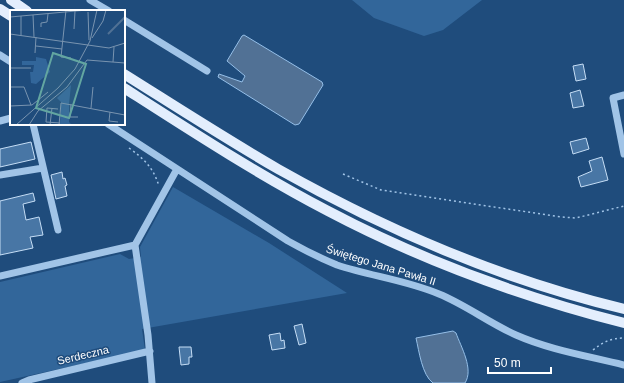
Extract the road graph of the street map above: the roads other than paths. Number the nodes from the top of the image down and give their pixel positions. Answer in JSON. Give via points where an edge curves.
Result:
{"nodes":[{"id":1,"x":11,"y":0,"type":"edge"},
{"id":2,"x":90,"y":0,"type":"edge"},
{"id":3,"x":0,"y":9,"type":"edge"},
{"id":4,"x":26,"y":10,"type":"edge"},
{"id":5,"x":107,"y":10,"type":"edge"},
{"id":6,"x":10,"y":15,"type":"edge"},
{"id":7,"x":125,"y":21,"type":"edge"},
{"id":8,"x":0,"y":54,"type":"edge"},
{"id":9,"x":10,"y":61,"type":"edge"},
{"id":10,"x":207,"y":71,"type":"dead end"},
{"id":11,"x":125,"y":75,"type":"edge"},
{"id":12,"x":125,"y":89,"type":"edge"},
{"id":13,"x":624,"y":96,"type":"edge"},
{"id":14,"x":10,"y":118,"type":"edge"},
{"id":15,"x":0,"y":121,"type":"edge"},
{"id":16,"x":33,"y":125,"type":"edge"},
{"id":17,"x":110,"y":125,"type":"edge"},
{"id":18,"x":624,"y":154,"type":"edge"},
{"id":19,"x":43,"y":168,"type":"junction"},
{"id":20,"x":177,"y":169,"type":"junction"},
{"id":21,"x":0,"y":175,"type":"edge"},
{"id":22,"x":58,"y":230,"type":"dead end"},
{"id":23,"x":135,"y":245,"type":"junction"},
{"id":24,"x":0,"y":276,"type":"edge"},
{"id":25,"x":624,"y":309,"type":"edge"},
{"id":26,"x":624,"y":322,"type":"edge"},
{"id":27,"x":150,"y":351,"type":"junction"},
{"id":28,"x":624,"y":365,"type":"edge"},
{"id":29,"x":22,"y":383,"type":"edge"},
{"id":30,"x":152,"y":383,"type":"edge"}],
"edges":[{"from":1,"to":4,"type":"main road"},
{"from":2,"to":5,"type":"street"},
{"from":3,"to":6,"type":"main road"},
{"from":7,"to":10,"type":"street"},
{"from":8,"to":9,"type":"street"},
{"from":11,"to":25,"type":"main road","via":[[279,169],[391,227],[530,282]]},
{"from":12,"to":26,"type":"main road","via":[[259,173],[329,212],[385,239],[437,262],[526,295]]},
{"from":13,"to":18,"type":"street","via":[[613,98]]},
{"from":14,"to":15,"type":"street"},
{"from":16,"to":19,"type":"street"},
{"from":17,"to":20,"type":"street","name":"Świętego Jana Pawła II"},
{"from":19,"to":21,"type":"street"},
{"from":19,"to":22,"type":"street"},
{"from":20,"to":23,"type":"street"},
{"from":20,"to":28,"type":"street","name":"Świętego Jana Pawła II","via":[[288,241],[319,257],[338,265],[439,294],[501,328],[539,344]]},
{"from":23,"to":24,"type":"street"},
{"from":23,"to":27,"type":"street"},
{"from":27,"to":29,"type":"street","name":"Serdeczna"},
{"from":27,"to":30,"type":"street"}]}
